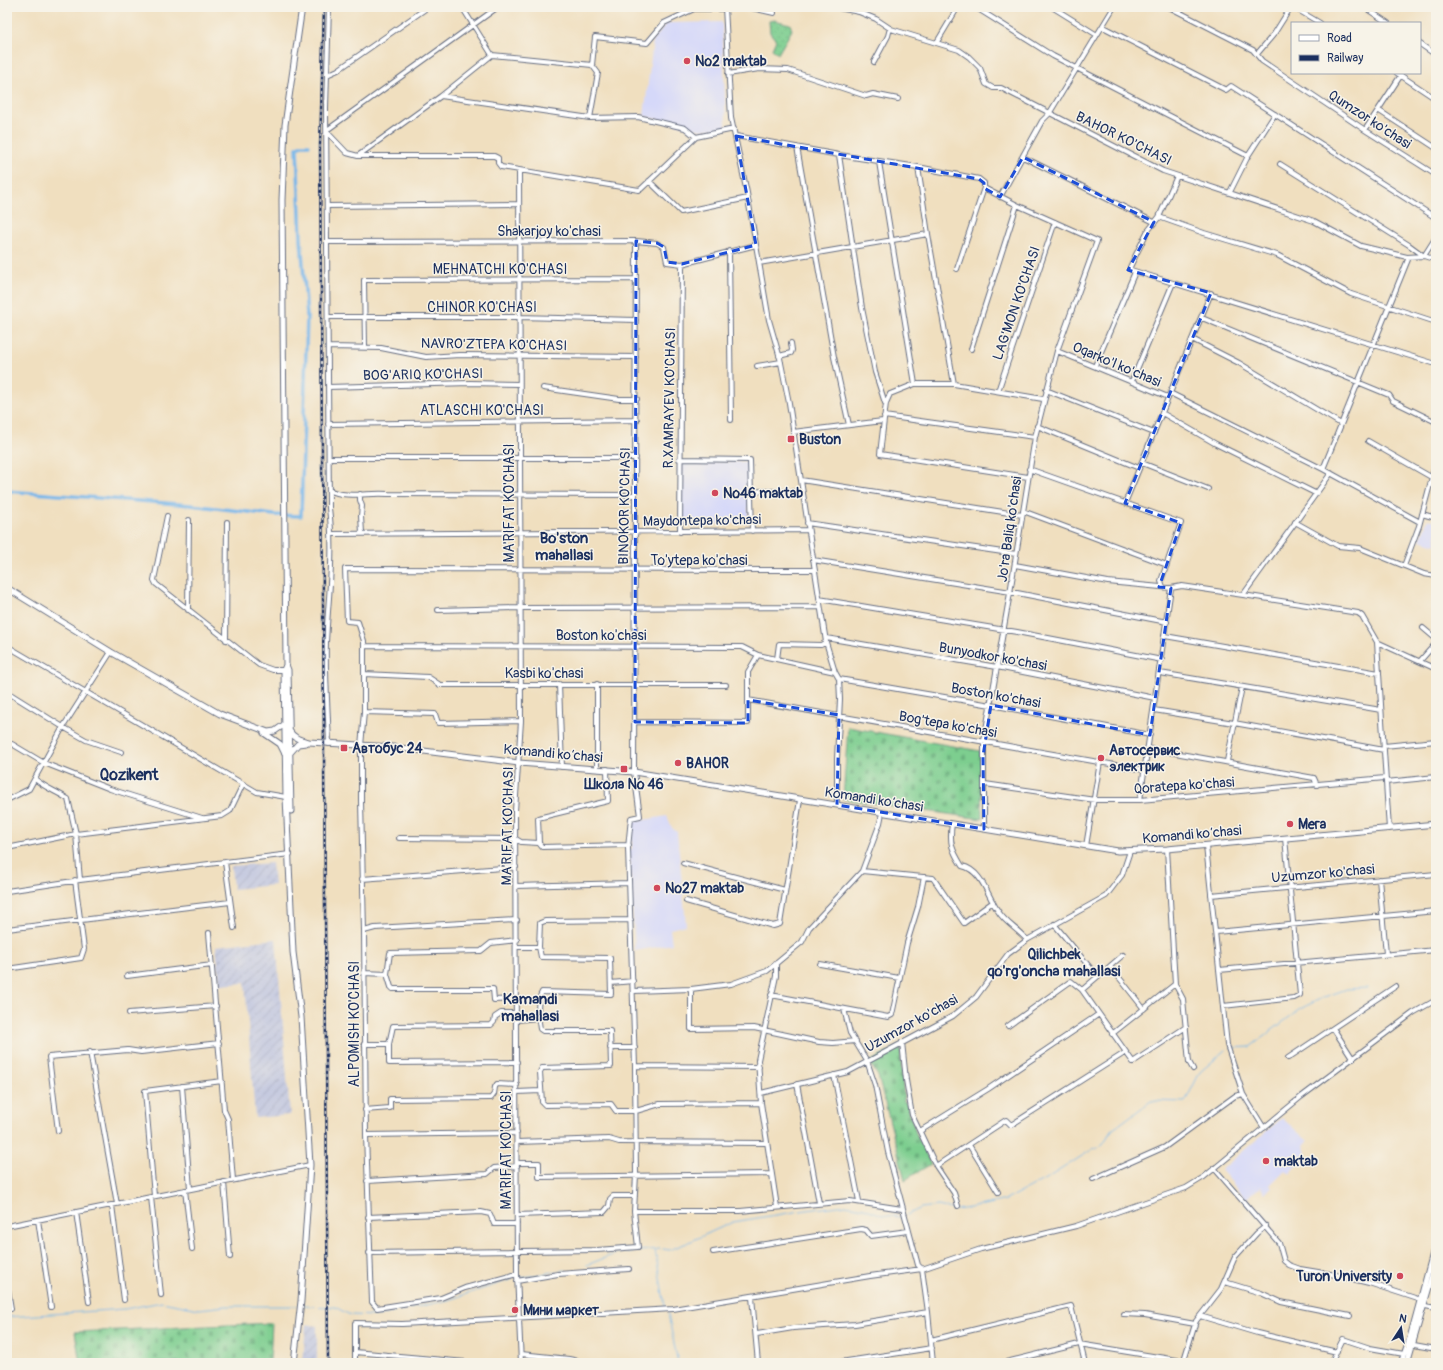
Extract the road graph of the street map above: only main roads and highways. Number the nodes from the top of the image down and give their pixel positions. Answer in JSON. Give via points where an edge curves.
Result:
{"nodes":[{"id":1,"x":302,"y":7,"type":"edge"},
{"id":2,"x":7,"y":588,"type":"edge"},
{"id":3,"x":285,"y":667,"type":"junction"},
{"id":4,"x":285,"y":724,"type":"junction"},
{"id":5,"x":251,"y":726,"type":"junction"},
{"id":6,"x":288,"y":730,"type":"junction"},
{"id":7,"x":309,"y":742,"type":"junction"},
{"id":8,"x":287,"y":754,"type":"junction"},
{"id":9,"x":1436,"y":824,"type":"edge"},
{"id":10,"x":295,"y":955,"type":"junction"},
{"id":11,"x":1436,"y":1242,"type":"edge"},
{"id":12,"x":1436,"y":1263,"type":"edge"},
{"id":13,"x":1435,"y":1270,"type":"edge"},
{"id":14,"x":294,"y":1363,"type":"edge"},
{"id":15,"x":1401,"y":1363,"type":"edge"},
{"id":16,"x":1407,"y":1363,"type":"edge"}],
"edges":[{"from":1,"to":3,"type":"main road","via":[[285,125],[283,163]]},
{"from":2,"to":5,"type":"main road","via":[[111,652],[220,714]]},
{"from":3,"to":4,"type":"main road"},
{"from":3,"to":6,"type":"main road","via":[[288,670]]},
{"from":4,"to":5,"type":"main road","via":[[275,731],[268,732]]},
{"from":4,"to":8,"type":"main road"},
{"from":5,"to":8,"type":"main road","via":[[272,736]]},
{"from":6,"to":7,"type":"main road","name":"Komandi ko‘chasi","via":[[298,739]]},
{"from":6,"to":8,"type":"main road"},
{"from":7,"to":8,"type":"main road","via":[[298,744]]},
{"from":7,"to":9,"type":"main road","name":"Komandi ko‘chasi","via":[[406,748],[519,763],[634,772],[1130,852]]},
{"from":8,"to":10,"type":"main road","via":[[286,797]]},
{"from":8,"to":10,"type":"main road","via":[[297,952]]},
{"from":10,"to":14,"type":"main road","via":[[310,1165]]},
{"from":11,"to":15,"type":"main road"},
{"from":12,"to":13,"type":"main road"},
{"from":13,"to":16,"type":"main road"}]}
